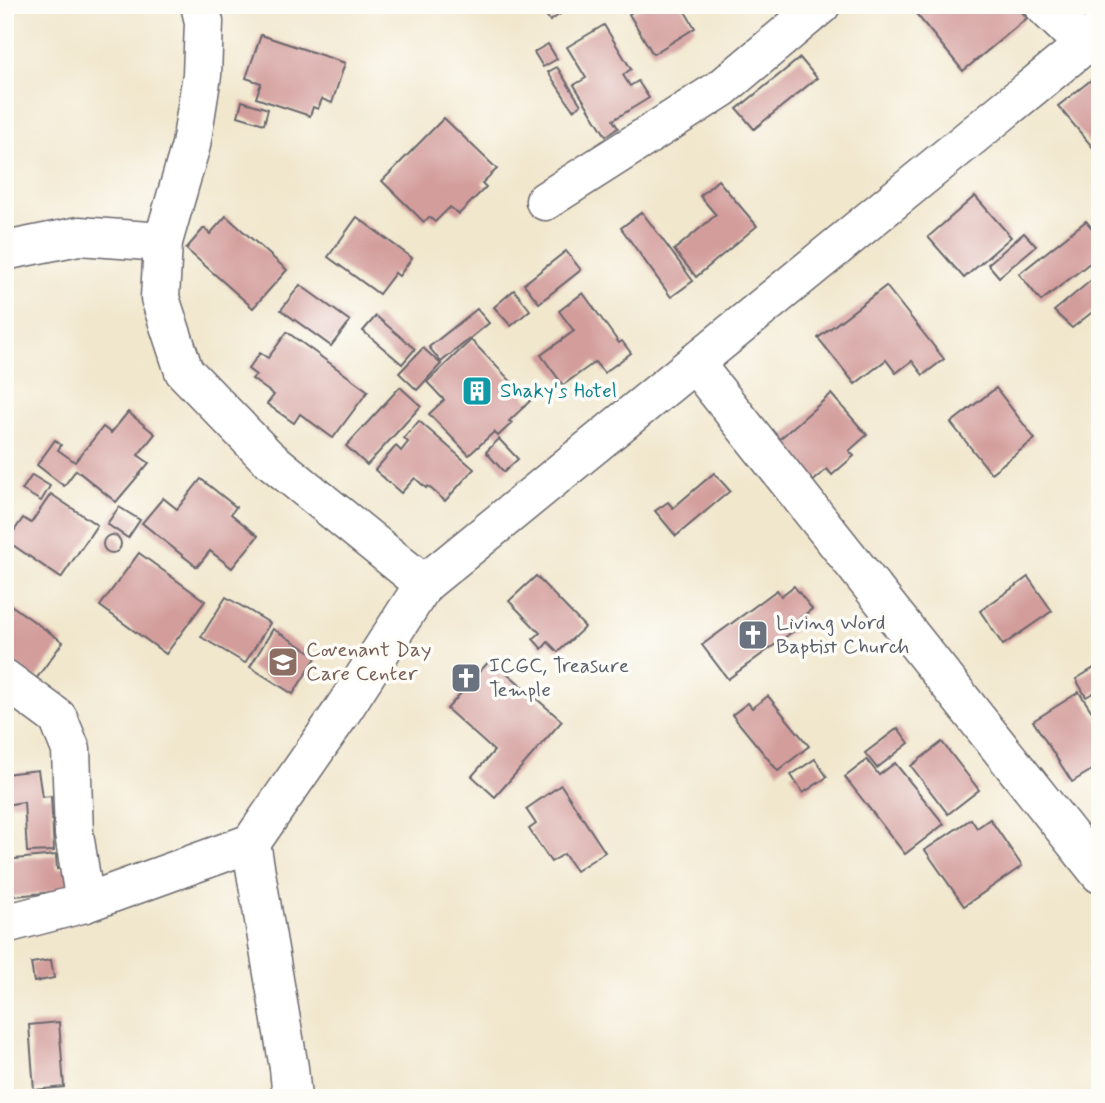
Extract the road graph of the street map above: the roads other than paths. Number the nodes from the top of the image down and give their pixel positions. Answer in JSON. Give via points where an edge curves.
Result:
{"nodes":[{"id":1,"x":200,"y":5,"type":"edge"},
{"id":2,"x":821,"y":5,"type":"edge"},
{"id":3,"x":1043,"y":5,"type":"edge"},
{"id":4,"x":1092,"y":37,"type":"edge"},
{"id":5,"x":545,"y":201,"type":"dead end"},
{"id":6,"x":163,"y":242,"type":"junction"},
{"id":7,"x":5,"y":251,"type":"edge"},
{"id":8,"x":695,"y":364,"type":"junction"},
{"id":9,"x":424,"y":584,"type":"junction"},
{"id":10,"x":5,"y":678,"type":"edge"},
{"id":11,"x":251,"y":842,"type":"junction"},
{"id":12,"x":1100,"y":874,"type":"edge"},
{"id":13,"x":85,"y":903,"type":"junction"},
{"id":14,"x":5,"y":923,"type":"edge"},
{"id":15,"x":292,"y":1098,"type":"edge"}],
"edges":[{"from":1,"to":6,"type":"street","via":[[204,22],[202,75],[191,145]]},
{"from":2,"to":5,"type":"street","via":[[722,88]]},
{"from":3,"to":4,"type":"street"},
{"from":4,"to":8,"type":"street"},
{"from":6,"to":7,"type":"street","via":[[79,236]]},
{"from":6,"to":9,"type":"street","via":[[160,298],[184,371],[267,457]]},
{"from":8,"to":9,"type":"street"},
{"from":8,"to":12,"type":"street"},
{"from":9,"to":11,"type":"street"},
{"from":10,"to":13,"type":"street","via":[[58,718],[71,750],[74,834]]},
{"from":11,"to":13,"type":"street"},
{"from":11,"to":15,"type":"street"},
{"from":13,"to":14,"type":"street"}]}
